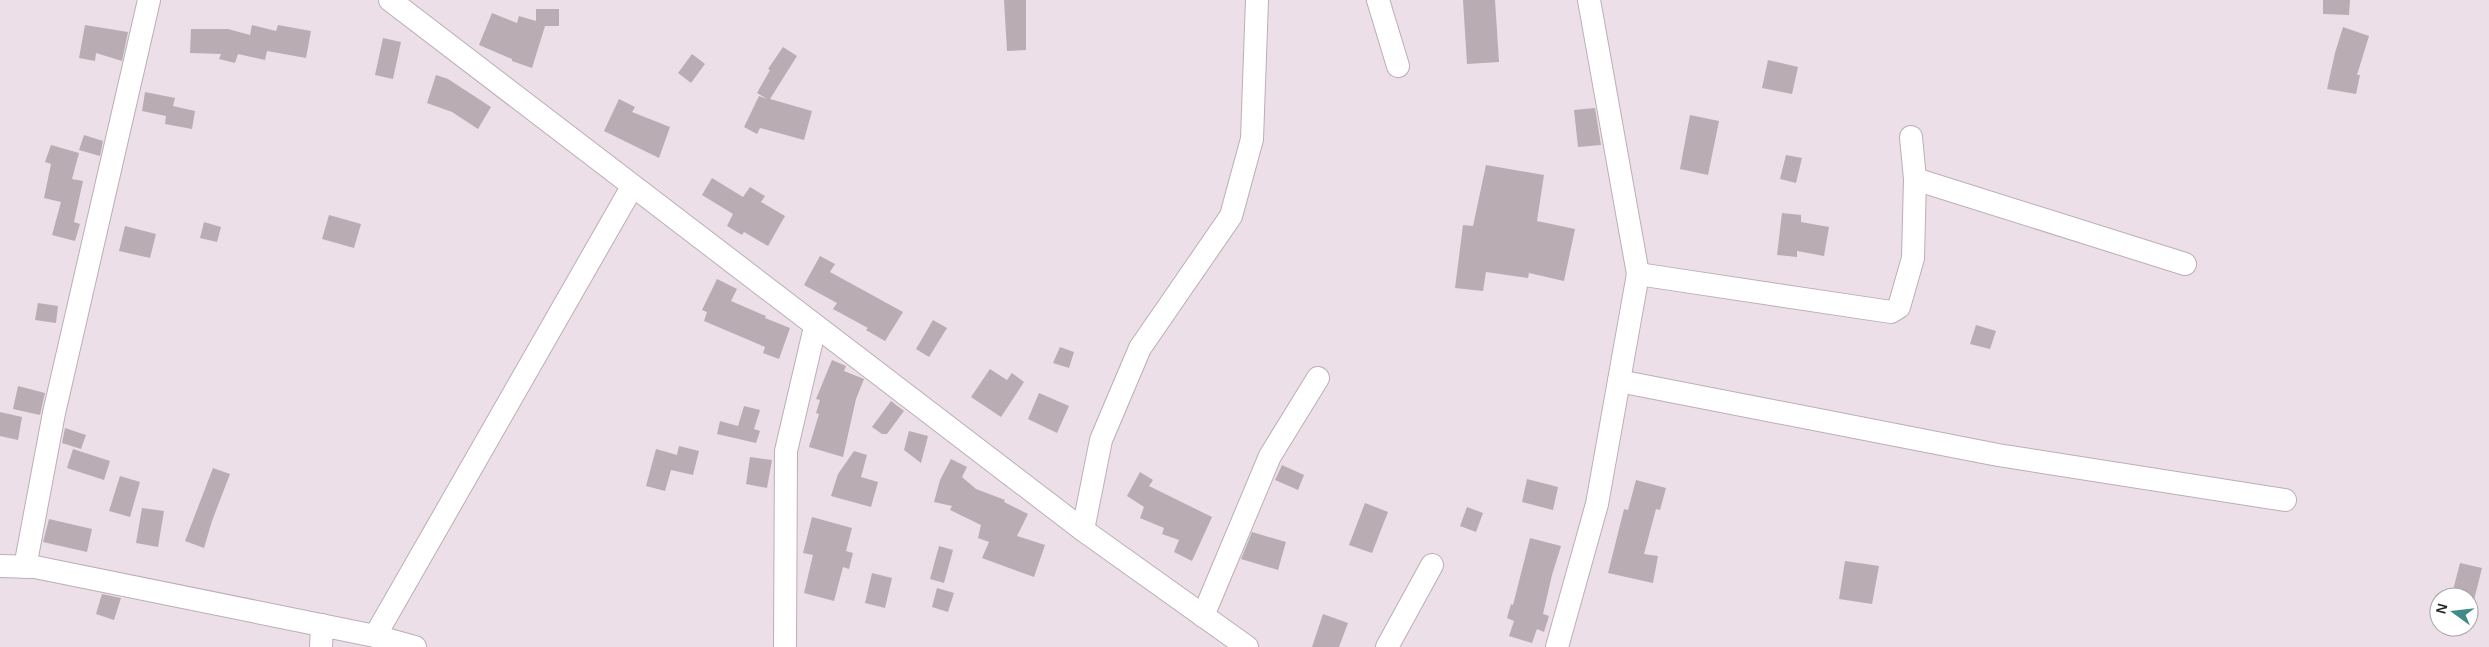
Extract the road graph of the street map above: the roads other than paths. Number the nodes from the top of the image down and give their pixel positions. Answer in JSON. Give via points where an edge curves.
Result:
{"nodes":[{"id":1,"x":149,"y":0,"type":"edge"},
{"id":2,"x":390,"y":0,"type":"edge"},
{"id":3,"x":1257,"y":0,"type":"edge"},
{"id":4,"x":1378,"y":0,"type":"edge"},
{"id":5,"x":1589,"y":0,"type":"edge"},
{"id":6,"x":1398,"y":66,"type":"dead end"},
{"id":7,"x":1911,"y":137,"type":"dead end"},
{"id":8,"x":1915,"y":179,"type":"junction"},
{"id":9,"x":632,"y":187,"type":"junction"},
{"id":10,"x":2185,"y":264,"type":"dead end"},
{"id":11,"x":1638,"y":274,"type":"junction"},
{"id":12,"x":815,"y":327,"type":"junction"},
{"id":13,"x":1318,"y":378,"type":"dead end"},
{"id":14,"x":1619,"y":381,"type":"junction"},
{"id":15,"x":2285,"y":500,"type":"dead end"},
{"id":16,"x":1083,"y":530,"type":"junction"},
{"id":17,"x":1432,"y":565,"type":"dead end"},
{"id":18,"x":0,"y":566,"type":"edge"},
{"id":19,"x":25,"y":567,"type":"junction"},
{"id":20,"x":1203,"y":616,"type":"junction"},
{"id":21,"x":321,"y":636,"type":"edge"},
{"id":22,"x":375,"y":636,"type":"junction"},
{"id":23,"x":415,"y":647,"type":"edge"},
{"id":24,"x":785,"y":647,"type":"edge"},
{"id":25,"x":1247,"y":647,"type":"edge"},
{"id":26,"x":1387,"y":647,"type":"edge"},
{"id":27,"x":1557,"y":647,"type":"edge"}],
"edges":[{"from":1,"to":19,"type":"street","via":[[56,404]]},
{"from":2,"to":9,"type":"street"},
{"from":3,"to":16,"type":"street","via":[[1252,139],[1230,216],[1140,348],[1101,440]]},
{"from":4,"to":6,"type":"street"},
{"from":5,"to":11,"type":"street"},
{"from":7,"to":8,"type":"street"},
{"from":8,"to":10,"type":"street"},
{"from":8,"to":11,"type":"street","via":[[1913,258],[1899,307],[1891,312]]},
{"from":9,"to":12,"type":"street"},
{"from":9,"to":22,"type":"street"},
{"from":11,"to":14,"type":"street"},
{"from":12,"to":16,"type":"street"},
{"from":12,"to":24,"type":"street","via":[[786,451]]},
{"from":13,"to":20,"type":"street","via":[[1270,456]]},
{"from":14,"to":15,"type":"street","via":[[1998,456]]},
{"from":14,"to":27,"type":"street","via":[[1597,504]]},
{"from":16,"to":20,"type":"street"},
{"from":17,"to":26,"type":"street"},
{"from":18,"to":19,"type":"street"},
{"from":19,"to":21,"type":"street"},
{"from":20,"to":25,"type":"street"},
{"from":21,"to":22,"type":"street"},
{"from":22,"to":23,"type":"street"}]}
